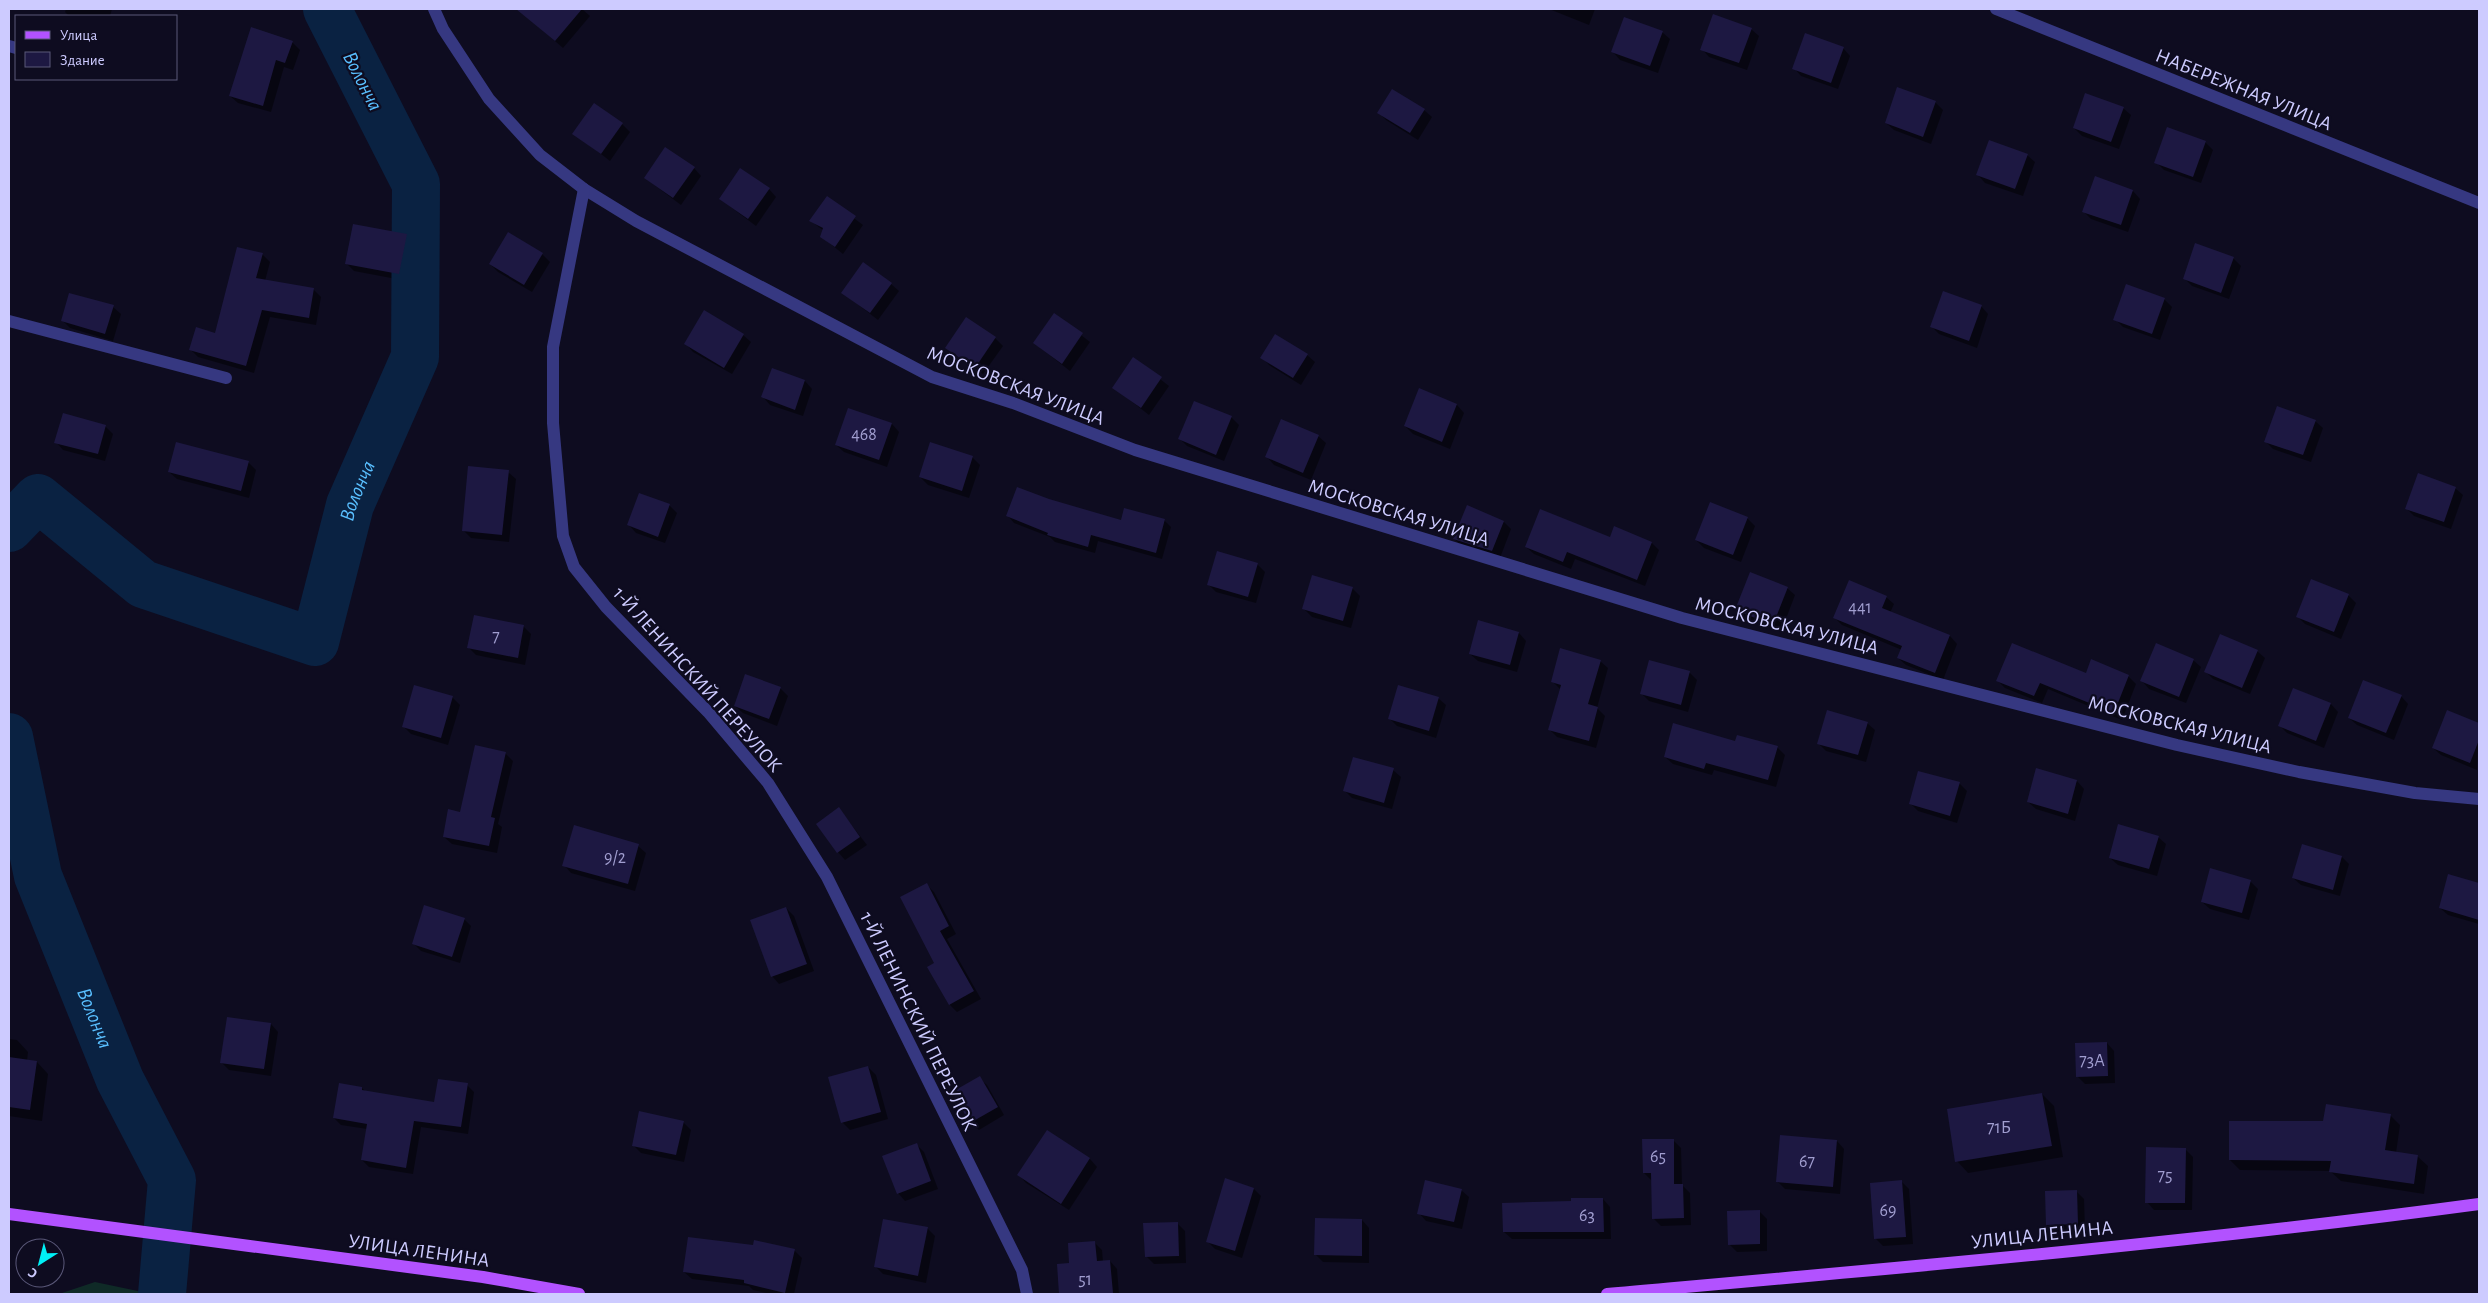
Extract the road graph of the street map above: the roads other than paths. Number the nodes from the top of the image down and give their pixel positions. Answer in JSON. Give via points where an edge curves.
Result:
{"nodes":[{"id":1,"x":434,"y":9,"type":"edge"},
{"id":2,"x":1996,"y":9,"type":"edge"},
{"id":3,"x":584,"y":189,"type":"junction"},
{"id":4,"x":2479,"y":203,"type":"edge"},
{"id":5,"x":9,"y":321,"type":"edge"},
{"id":6,"x":226,"y":378,"type":"dead end"},
{"id":7,"x":2479,"y":799,"type":"edge"},
{"id":8,"x":2479,"y":1204,"type":"edge"},
{"id":9,"x":9,"y":1214,"type":"edge"},
{"id":10,"x":579,"y":1294,"type":"edge"},
{"id":11,"x":1027,"y":1294,"type":"edge"},
{"id":12,"x":1607,"y":1294,"type":"edge"}],
"edges":[{"from":1,"to":3,"type":"street","name":"МОСКОВСКАЯ УЛИЦА","via":[[443,29],[489,99],[540,155]]},
{"from":2,"to":4,"type":"street","name":"НАБЕРЕЖНАЯ УЛИЦА"},
{"from":3,"to":7,"type":"street","name":"МОСКОВСКАЯ УЛИЦА","via":[[636,221],[932,377],[1013,403],[1135,450],[1691,620],[2177,745],[2357,783]]},
{"from":3,"to":11,"type":"street","name":"1-Й ЛЕНИНСКИЙ ПЕРЕУЛОК","via":[[554,347],[554,423],[563,536],[574,567],[606,607],[708,712],[778,798],[827,877],[1022,1270]]},
{"from":5,"to":6,"type":"street"},
{"from":8,"to":12,"type":"main road","name":"УЛИЦА ЛЕНИНА","via":[[2148,1242]]},
{"from":9,"to":10,"type":"main road","name":"УЛИЦА ЛЕНИНА","via":[[483,1277]]}]}
